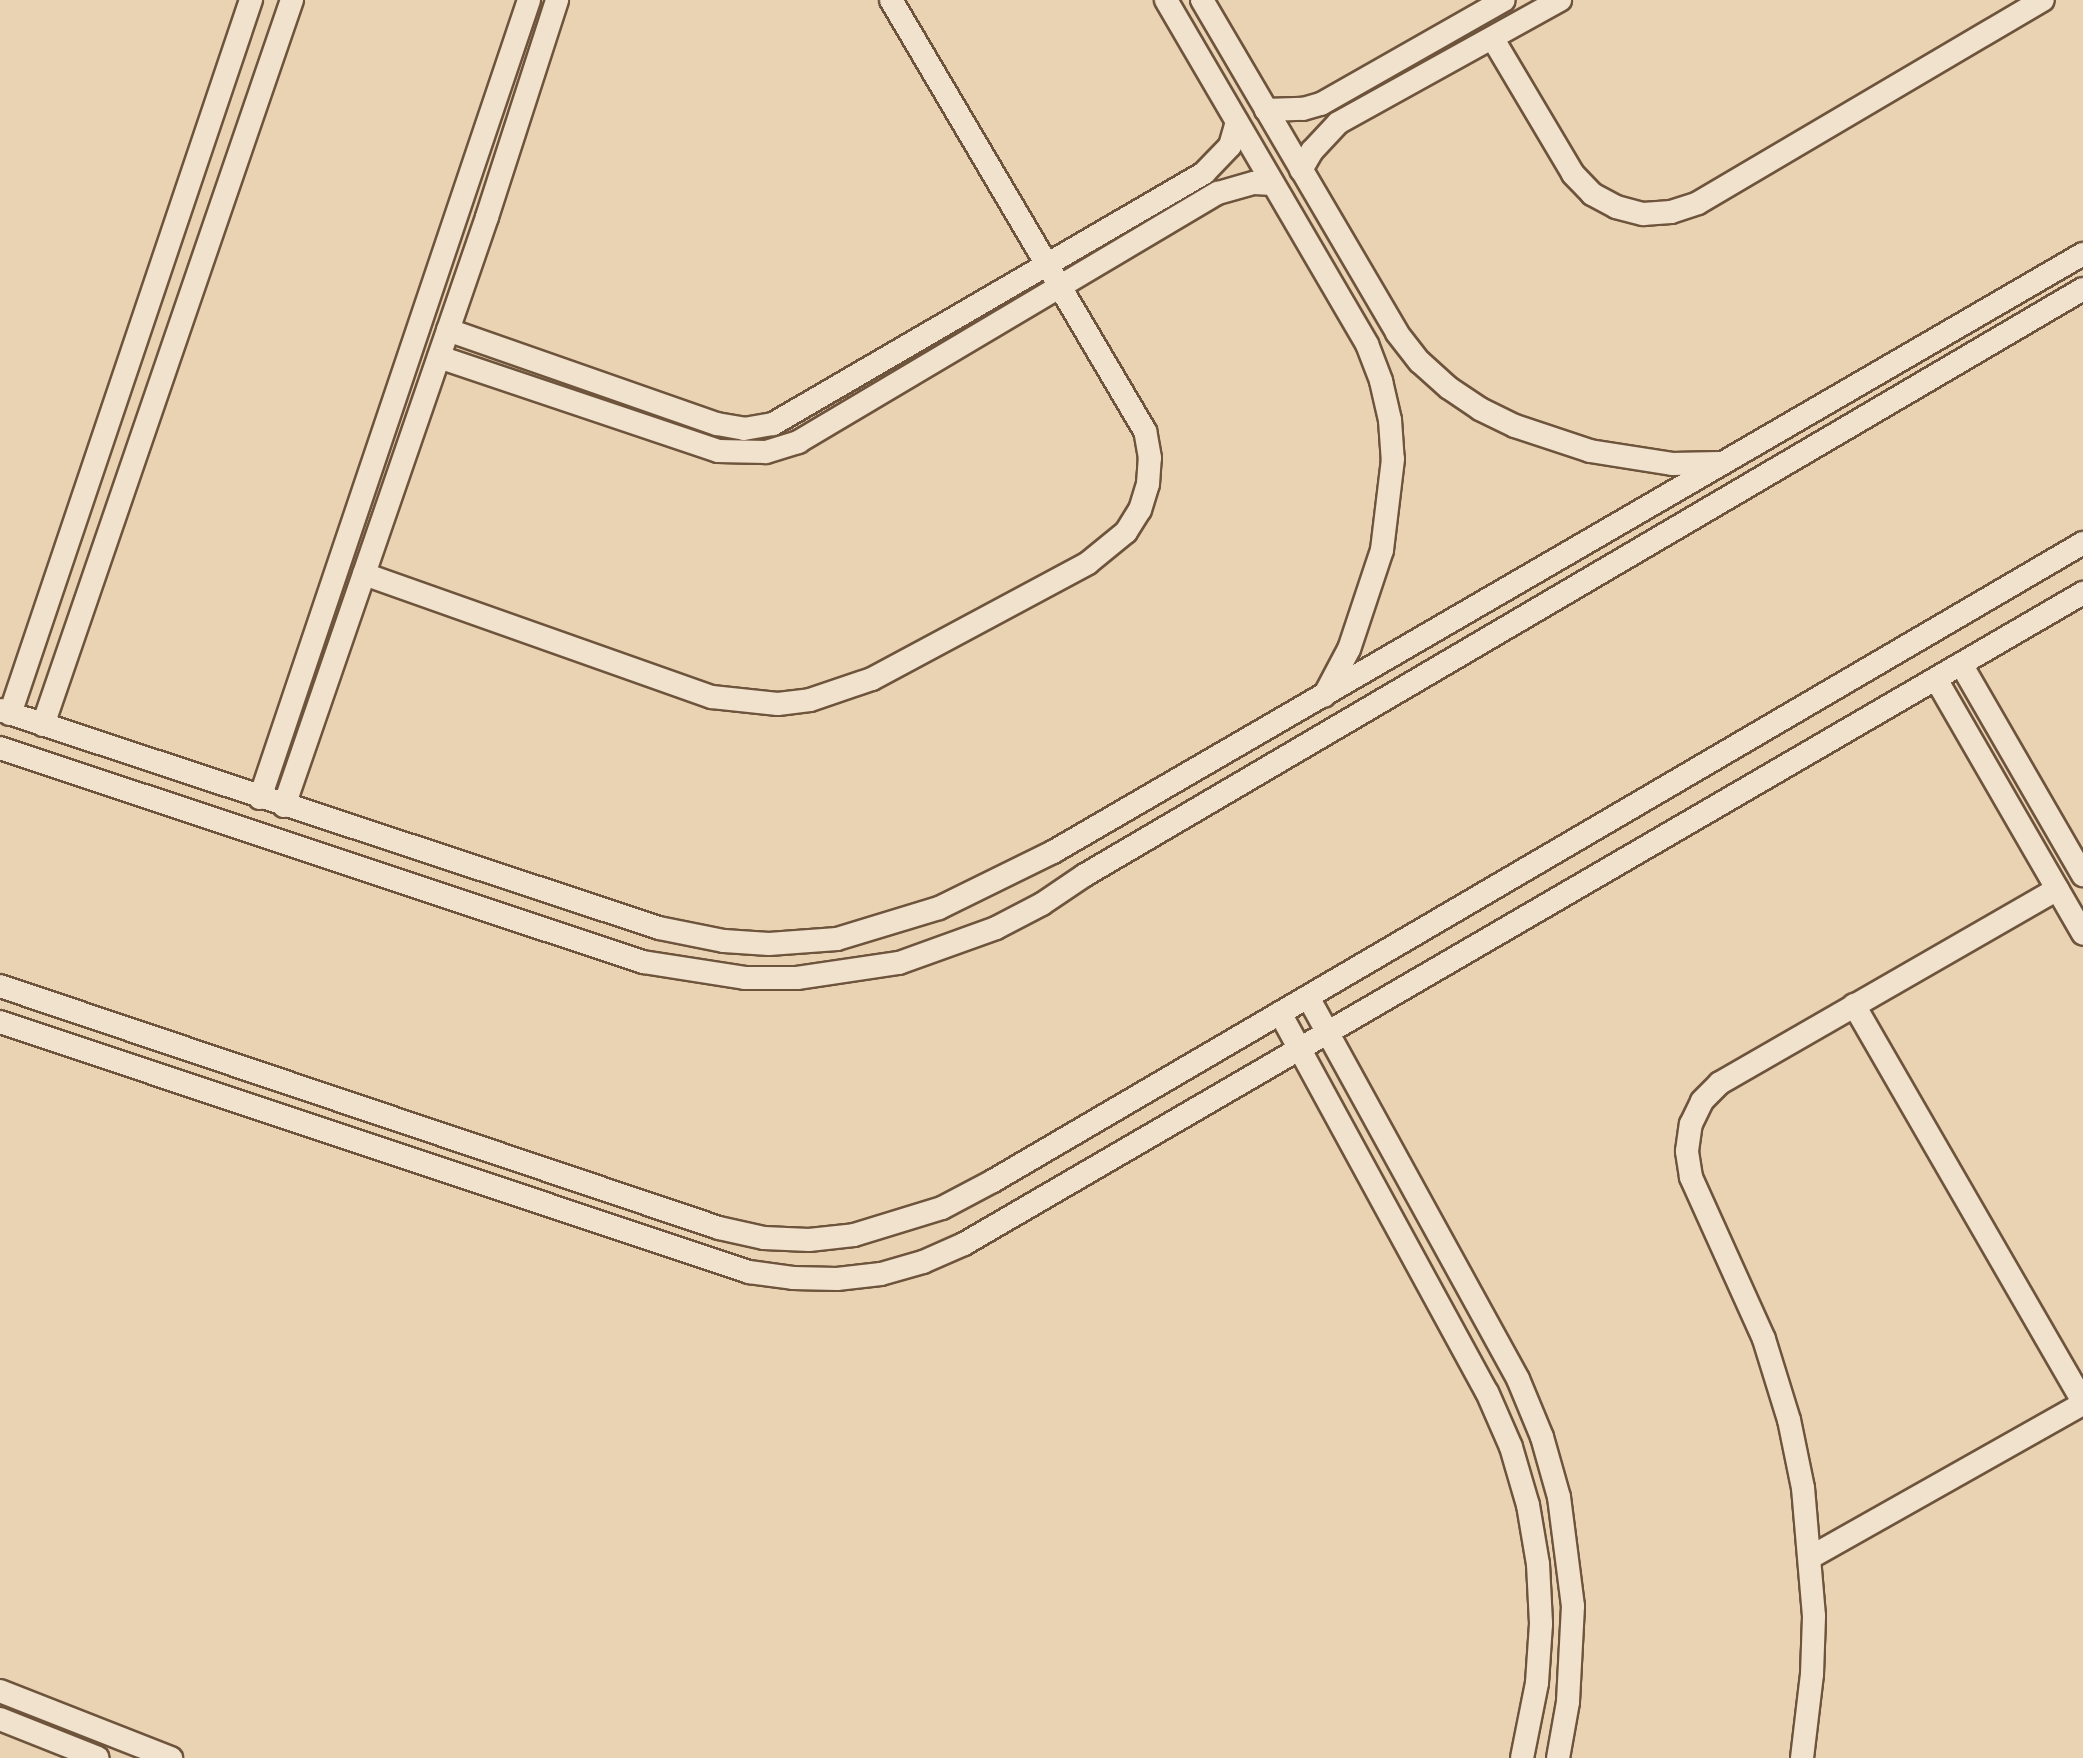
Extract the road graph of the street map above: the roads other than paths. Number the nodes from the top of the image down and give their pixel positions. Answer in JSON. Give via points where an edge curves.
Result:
{"nodes":[{"id":1,"x":251,"y":0,"type":"edge"},
{"id":2,"x":292,"y":0,"type":"edge"},
{"id":3,"x":529,"y":0,"type":"edge"},
{"id":4,"x":557,"y":0,"type":"edge"},
{"id":5,"x":891,"y":0,"type":"edge"},
{"id":6,"x":1166,"y":0,"type":"edge"},
{"id":7,"x":1202,"y":0,"type":"edge"},
{"id":8,"x":1504,"y":0,"type":"edge"},
{"id":9,"x":1560,"y":0,"type":"edge"},
{"id":10,"x":2043,"y":0,"type":"edge"},
{"id":11,"x":1493,"y":39,"type":"junction"},
{"id":12,"x":1266,"y":110,"type":"junction"},
{"id":13,"x":1237,"y":122,"type":"junction"},
{"id":14,"x":1301,"y":170,"type":"junction"},
{"id":15,"x":1273,"y":184,"type":"junction"},
{"id":16,"x":2083,"y":254,"type":"edge"},
{"id":17,"x":1047,"y":265,"type":"junction"},
{"id":18,"x":1059,"y":287,"type":"junction"},
{"id":19,"x":2083,"y":289,"type":"edge"},
{"id":20,"x":448,"y":330,"type":"junction"},
{"id":21,"x":439,"y":357,"type":"junction"},
{"id":22,"x":1725,"y":463,"type":"junction"},
{"id":23,"x":2083,"y":543,"type":"edge"},
{"id":24,"x":364,"y":574,"type":"junction"},
{"id":25,"x":2083,"y":593,"type":"edge"},
{"id":26,"x":1961,"y":664,"type":"junction"},
{"id":27,"x":1936,"y":679,"type":"junction"},
{"id":28,"x":1324,"y":696,"type":"junction"},
{"id":29,"x":5,"y":712,"type":"edge"},
{"id":30,"x":43,"y":725,"type":"junction"},
{"id":31,"x":0,"y":748,"type":"edge"},
{"id":32,"x":260,"y":798,"type":"junction"},
{"id":33,"x":284,"y":806,"type":"junction"},
{"id":34,"x":2083,"y":875,"type":"edge"},
{"id":35,"x":2057,"y":889,"type":"junction"},
{"id":36,"x":2083,"y":934,"type":"edge"},
{"id":37,"x":0,"y":986,"type":"edge"},
{"id":38,"x":1308,"y":997,"type":"junction"},
{"id":39,"x":1854,"y":1005,"type":"junction"},
{"id":40,"x":1280,"y":1013,"type":"junction"},
{"id":41,"x":0,"y":1022,"type":"edge"},
{"id":42,"x":1328,"y":1033,"type":"junction"},
{"id":43,"x":1299,"y":1049,"type":"junction"},
{"id":44,"x":2083,"y":1402,"type":"edge"},
{"id":45,"x":1811,"y":1557,"type":"junction"},
{"id":46,"x":0,"y":1691,"type":"edge"},
{"id":47,"x":0,"y":1719,"type":"edge"},
{"id":48,"x":98,"y":1758,"type":"edge"},
{"id":49,"x":171,"y":1758,"type":"edge"},
{"id":50,"x":1522,"y":1758,"type":"edge"},
{"id":51,"x":1558,"y":1758,"type":"edge"},
{"id":52,"x":1802,"y":1758,"type":"edge"}],
"edges":[{"from":1,"to":29,"type":"street"},
{"from":2,"to":30,"type":"street"},
{"from":3,"to":32,"type":"street"},
{"from":4,"to":20,"type":"street"},
{"from":5,"to":17,"type":"street"},
{"from":6,"to":13,"type":"street"},
{"from":7,"to":12,"type":"street"},
{"from":8,"to":12,"type":"street","via":[[1321,104]]},
{"from":9,"to":11,"type":"street"},
{"from":10,"to":11,"type":"street","via":[[1698,203],[1643,214],[1592,194],[1573,174]]},
{"from":11,"to":14,"type":"street","via":[[1338,123]]},
{"from":12,"to":14,"type":"street"},
{"from":13,"to":15,"type":"street"},
{"from":13,"to":17,"type":"street","via":[[1230,146],[1214,166]]},
{"from":14,"to":22,"type":"street","via":[[1397,333],[1449,388],[1515,426],[1590,451],[1672,464]]},
{"from":15,"to":18,"type":"street","via":[[1254,183],[1218,193]]},
{"from":15,"to":28,"type":"street","via":[[1367,344],[1390,420],[1393,459],[1382,550],[1354,637]]},
{"from":16,"to":22,"type":"street"},
{"from":17,"to":18,"type":"street"},
{"from":17,"to":20,"type":"street","via":[[788,418],[757,428],[717,424]]},
{"from":18,"to":21,"type":"street","via":[[798,442],[766,452],[718,451]]},
{"from":18,"to":24,"type":"street","via":[[1145,431],[1150,458],[1140,510],[1126,532],[1088,563],[852,688],[778,704],[712,697]]},
{"from":19,"to":31,"type":"street","via":[[1042,904],[985,933],[899,963],[784,978],[694,972],[643,962]]},
{"from":20,"to":21,"type":"street"},
{"from":21,"to":24,"type":"street"},
{"from":22,"to":28,"type":"street"},
{"from":23,"to":38,"type":"street"},
{"from":24,"to":33,"type":"street"},
{"from":25,"to":26,"type":"street"},
{"from":26,"to":27,"type":"street"},
{"from":26,"to":34,"type":"street"},
{"from":27,"to":35,"type":"street"},
{"from":27,"to":42,"type":"street"},
{"from":28,"to":33,"type":"street","via":[[988,886],[889,926],[837,939],[739,942],[659,928]]},
{"from":29,"to":30,"type":"street"},
{"from":30,"to":32,"type":"street"},
{"from":32,"to":33,"type":"street"},
{"from":35,"to":36,"type":"street"},
{"from":35,"to":39,"type":"street"},
{"from":37,"to":40,"type":"street","via":[[719,1228],[809,1240],[854,1235],[942,1208]]},
{"from":38,"to":40,"type":"street"},
{"from":38,"to":42,"type":"street"},
{"from":39,"to":44,"type":"street"},
{"from":39,"to":45,"type":"street","via":[[1720,1083],[1702,1101],[1687,1151],[1691,1177],[1764,1339],[1789,1420]]},
{"from":40,"to":43,"type":"street"},
{"from":41,"to":43,"type":"street","via":[[707,1259],[749,1272],[808,1279],[881,1274],[964,1244]]},
{"from":42,"to":43,"type":"street"},
{"from":42,"to":51,"type":"street","via":[[1518,1379],[1542,1437],[1559,1497],[1573,1606],[1568,1702]]},
{"from":43,"to":50,"type":"street","via":[[1487,1392],[1511,1447],[1528,1505],[1541,1624],[1537,1683]]},
{"from":44,"to":45,"type":"street"},
{"from":45,"to":52,"type":"street","via":[[1812,1674]]},
{"from":46,"to":49,"type":"street"},
{"from":47,"to":48,"type":"street"}]}
